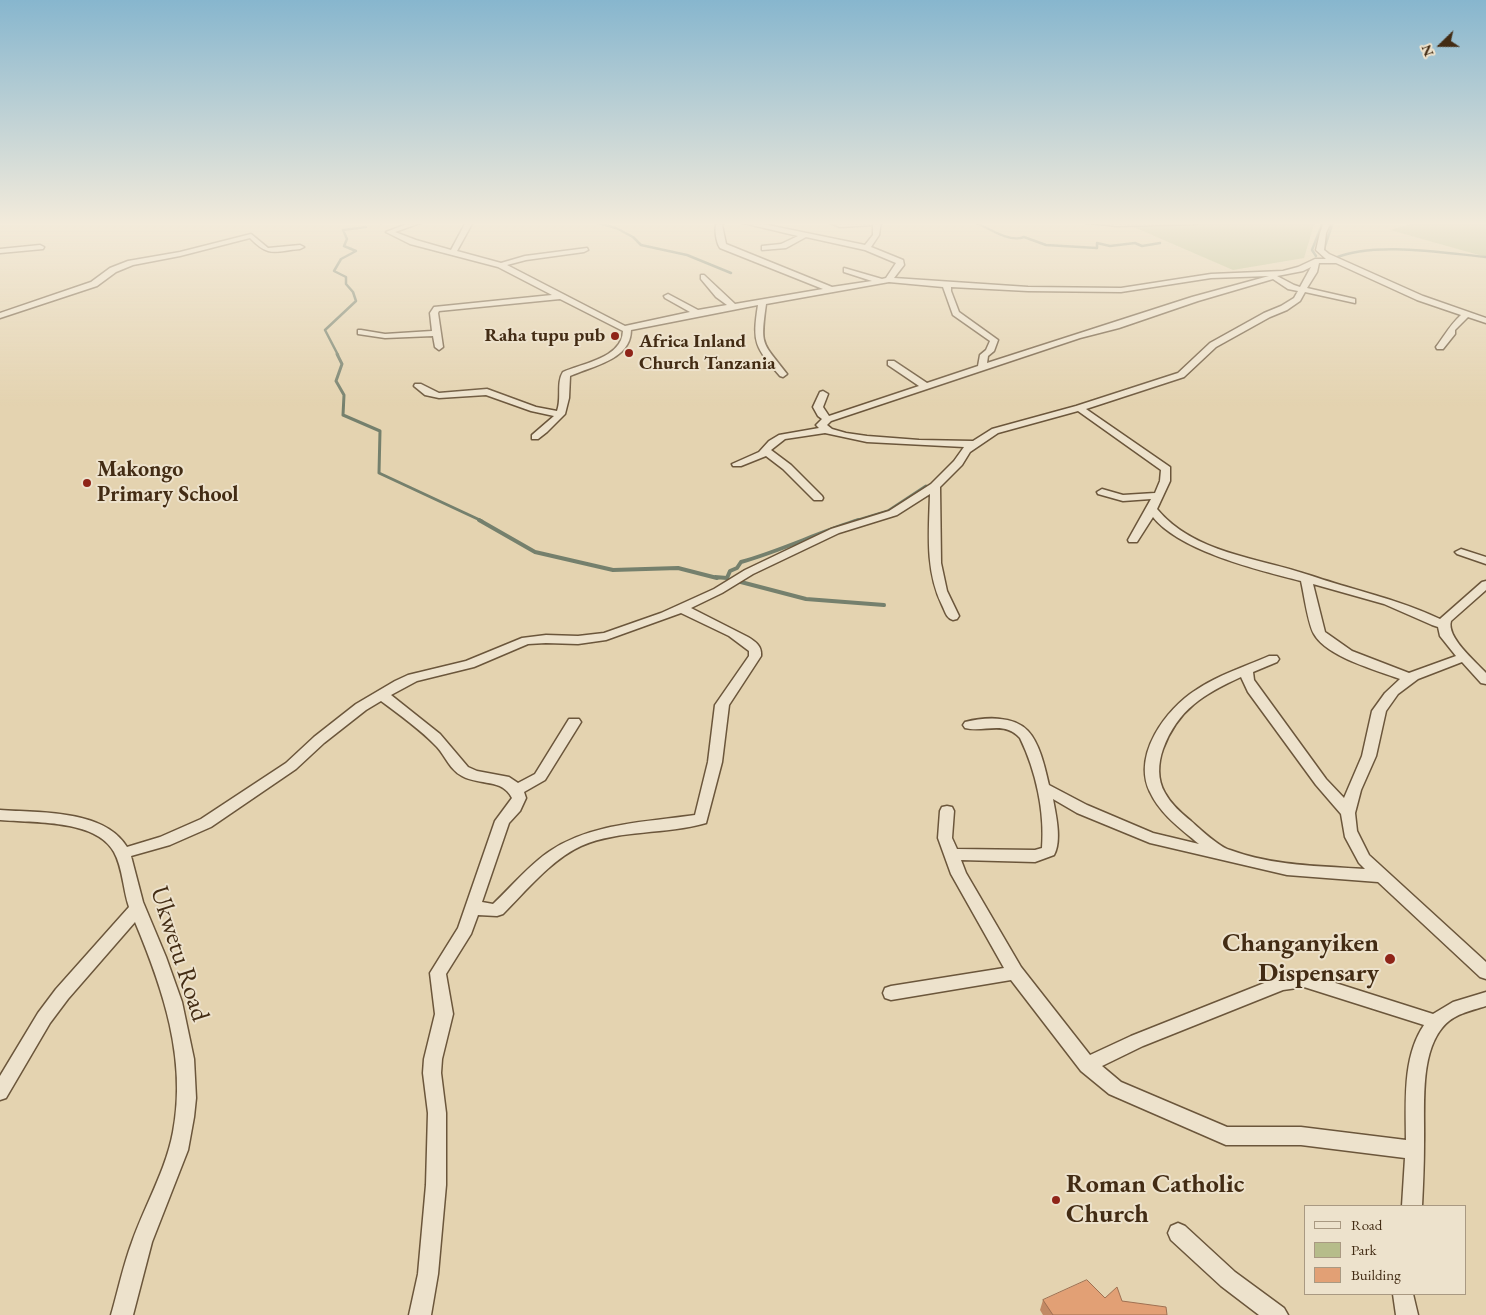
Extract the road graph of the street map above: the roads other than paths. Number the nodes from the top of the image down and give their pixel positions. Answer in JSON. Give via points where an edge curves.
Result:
{"nodes":[{"id":1,"x":95,"y":283,"type":"edge"},
{"id":2,"x":537,"y":283,"type":"edge"},
{"id":3,"x":709,"y":283,"type":"edge"},
{"id":4,"x":816,"y":283,"type":"edge"},
{"id":5,"x":871,"y":283,"type":"edge"},
{"id":6,"x":922,"y":283,"type":"edge"},
{"id":7,"x":1168,"y":283,"type":"edge"},
{"id":8,"x":1253,"y":283,"type":"edge"},
{"id":9,"x":1283,"y":283,"type":"edge"},
{"id":10,"x":1307,"y":283,"type":"edge"},
{"id":11,"x":1388,"y":283,"type":"edge"},
{"id":12,"x":947,"y":285,"type":"junction"},
{"id":13,"x":832,"y":290,"type":"junction"},
{"id":14,"x":1303,"y":291,"type":"junction"},
{"id":15,"x":563,"y":296,"type":"junction"},
{"id":16,"x":668,"y":296,"type":"dead end"},
{"id":17,"x":1352,"y":301,"type":"dead end"},
{"id":18,"x":762,"y":302,"type":"junction"},
{"id":19,"x":735,"y":308,"type":"junction"},
{"id":20,"x":696,"y":313,"type":"junction"},
{"id":21,"x":1466,"y":315,"type":"junction"},
{"id":22,"x":0,"y":316,"type":"edge"},
{"id":23,"x":1486,"y":321,"type":"edge"},
{"id":24,"x":627,"y":329,"type":"junction"},
{"id":25,"x":361,"y":332,"type":"dead end"},
{"id":26,"x":436,"y":333,"type":"junction"},
{"id":27,"x":439,"y":347,"type":"dead end"},
{"id":28,"x":1440,"y":347,"type":"dead end"},
{"id":29,"x":891,"y":363,"type":"dead end"},
{"id":30,"x":982,"y":366,"type":"junction"},
{"id":31,"x":783,"y":374,"type":"dead end"},
{"id":32,"x":418,"y":386,"type":"dead end"},
{"id":33,"x":926,"y":386,"type":"junction"},
{"id":34,"x":823,"y":394,"type":"dead end"},
{"id":35,"x":1079,"y":408,"type":"junction"},
{"id":36,"x":560,"y":414,"type":"junction"},
{"id":37,"x":828,"y":419,"type":"junction"},
{"id":38,"x":824,"y":430,"type":"junction"},
{"id":39,"x":535,"y":437,"type":"dead end"},
{"id":40,"x":976,"y":444,"type":"junction"},
{"id":41,"x":766,"y":450,"type":"junction"},
{"id":42,"x":737,"y":464,"type":"dead end"},
{"id":43,"x":935,"y":486,"type":"junction"},
{"id":44,"x":1102,"y":492,"type":"dead end"},
{"id":45,"x":1156,"y":497,"type":"junction"},
{"id":46,"x":818,"y":498,"type":"dead end"},
{"id":47,"x":1152,"y":509,"type":"junction"},
{"id":48,"x":1133,"y":540,"type":"dead end"},
{"id":49,"x":1461,"y":552,"type":"dead end"},
{"id":50,"x":1486,"y":561,"type":"edge"},
{"id":51,"x":1306,"y":578,"type":"junction"},
{"id":52,"x":1486,"y":584,"type":"edge"},
{"id":53,"x":681,"y":608,"type":"junction"},
{"id":54,"x":953,"y":616,"type":"dead end"},
{"id":55,"x":1444,"y":626,"type":"junction"},
{"id":56,"x":1465,"y":657,"type":"junction"},
{"id":57,"x":1273,"y":659,"type":"dead end"},
{"id":58,"x":1246,"y":671,"type":"junction"},
{"id":59,"x":1410,"y":678,"type":"junction"},
{"id":60,"x":1486,"y":680,"type":"edge"},
{"id":61,"x":382,"y":695,"type":"junction"},
{"id":62,"x":574,"y":722,"type":"dead end"},
{"id":63,"x":970,"y":725,"type":"dead end"},
{"id":64,"x":1044,"y":788,"type":"junction"},
{"id":65,"x":515,"y":791,"type":"junction"},
{"id":66,"x":947,"y":811,"type":"dead end"},
{"id":67,"x":1348,"y":813,"type":"junction"},
{"id":68,"x":0,"y":815,"type":"edge"},
{"id":69,"x":124,"y":853,"type":"junction"},
{"id":70,"x":952,"y":854,"type":"junction"},
{"id":71,"x":1226,"y":857,"type":"junction"},
{"id":72,"x":1382,"y":876,"type":"junction"},
{"id":73,"x":475,"y":905,"type":"junction"},
{"id":74,"x":137,"y":909,"type":"junction"},
{"id":75,"x":1015,"y":972,"type":"junction"},
{"id":76,"x":1486,"y":972,"type":"edge"},
{"id":77,"x":891,"y":993,"type":"dead end"},
{"id":78,"x":1486,"y":999,"type":"edge"},
{"id":79,"x":1435,"y":1022,"type":"junction"},
{"id":80,"x":1087,"y":1065,"type":"junction"},
{"id":81,"x":0,"y":1092,"type":"edge"},
{"id":82,"x":1415,"y":1150,"type":"junction"},
{"id":83,"x":1412,"y":1205,"type":"edge"},
{"id":84,"x":1178,"y":1233,"type":"dead end"},
{"id":85,"x":1404,"y":1295,"type":"edge"},
{"id":86,"x":122,"y":1315,"type":"edge"},
{"id":87,"x":420,"y":1315,"type":"edge"},
{"id":88,"x":1276,"y":1315,"type":"edge"},
{"id":89,"x":1407,"y":1315,"type":"edge"}],
"edges":[{"from":1,"to":22,"type":"street"},
{"from":2,"to":15,"type":"street"},
{"from":3,"to":19,"type":"street"},
{"from":4,"to":13,"type":"street"},
{"from":5,"to":13,"type":"street"},
{"from":6,"to":12,"type":"street"},
{"from":7,"to":12,"type":"street","via":[[1122,290]]},
{"from":8,"to":30,"type":"street"},
{"from":9,"to":14,"type":"street"},
{"from":10,"to":14,"type":"street"},
{"from":11,"to":21,"type":"street"},
{"from":12,"to":30,"type":"street","via":[[956,313],[994,340],[990,351],[984,355]]},
{"from":13,"to":18,"type":"street"},
{"from":14,"to":17,"type":"street"},
{"from":14,"to":35,"type":"street","via":[[1284,308],[1213,345],[1192,369],[1181,376]]},
{"from":15,"to":24,"type":"street"},
{"from":15,"to":26,"type":"street","via":[[437,309],[434,314]]},
{"from":16,"to":20,"type":"street"},
{"from":18,"to":19,"type":"street"},
{"from":18,"to":31,"type":"street","via":[[757,336],[760,346]]},
{"from":19,"to":20,"type":"street"},
{"from":20,"to":24,"type":"street"},
{"from":21,"to":23,"type":"street"},
{"from":21,"to":28,"type":"street"},
{"from":24,"to":36,"type":"street","via":[[625,342],[616,351],[566,374],[566,403]]},
{"from":25,"to":26,"type":"street","via":[[385,336]]},
{"from":26,"to":27,"type":"street"},
{"from":29,"to":33,"type":"street"},
{"from":30,"to":33,"type":"street"},
{"from":32,"to":36,"type":"street","via":[[432,394],[443,395],[487,392]]},
{"from":33,"to":37,"type":"street"},
{"from":34,"to":37,"type":"street","via":[[818,407]]},
{"from":35,"to":40,"type":"street","via":[[995,431]]},
{"from":35,"to":45,"type":"street","via":[[1166,469],[1166,484]]},
{"from":36,"to":39,"type":"street","via":[[552,425]]},
{"from":37,"to":38,"type":"street","via":[[821,425]]},
{"from":38,"to":40,"type":"street","via":[[841,435],[924,444]]},
{"from":38,"to":41,"type":"street","via":[[782,437]]},
{"from":40,"to":43,"type":"street","via":[[966,450]]},
{"from":41,"to":42,"type":"street"},
{"from":41,"to":46,"type":"street"},
{"from":43,"to":53,"type":"street","via":[[893,514],[835,532]]},
{"from":43,"to":54,"type":"street","via":[[937,572],[940,588]]},
{"from":44,"to":45,"type":"street","via":[[1128,498]]},
{"from":45,"to":47,"type":"street"},
{"from":47,"to":48,"type":"street"},
{"from":47,"to":51,"type":"street","via":[[1169,527],[1200,545]]},
{"from":49,"to":50,"type":"street"},
{"from":51,"to":55,"type":"street","via":[[1381,599]]},
{"from":51,"to":59,"type":"street","via":[[1323,638],[1342,650]]},
{"from":52,"to":55,"type":"street","via":[[1446,619]]},
{"from":53,"to":61,"type":"street","via":[[606,636],[526,641],[470,664],[413,678]]},
{"from":53,"to":73,"type":"street","via":[[741,638],[756,650],[722,705],[716,762],[701,819],[609,833],[576,842],[554,856],[497,910],[483,910]]},
{"from":55,"to":56,"type":"street","via":[[1450,641]]},
{"from":56,"to":59,"type":"street"},
{"from":56,"to":60,"type":"street"},
{"from":57,"to":58,"type":"street"},
{"from":58,"to":67,"type":"street","via":[[1253,689],[1321,782]]},
{"from":58,"to":71,"type":"street","via":[[1215,683],[1176,710],[1162,729],[1152,761],[1154,782],[1162,799]]},
{"from":59,"to":67,"type":"street","via":[[1386,700],[1378,713],[1369,756],[1357,780]]},
{"from":61,"to":65,"type":"street","via":[[442,745],[454,763],[466,772],[478,777],[498,778]]},
{"from":61,"to":69,"type":"street","via":[[333,728],[291,766],[206,822],[165,841]]},
{"from":62,"to":65,"type":"street","via":[[540,777]]},
{"from":63,"to":64,"type":"street","via":[[999,723],[1023,733]]},
{"from":64,"to":70,"type":"street","via":[[1050,839],[1048,851],[1044,854]]},
{"from":64,"to":71,"type":"street","via":[[1131,832]]},
{"from":65,"to":73,"type":"street","via":[[518,803],[502,821]]},
{"from":66,"to":70,"type":"street","via":[[945,838]]},
{"from":67,"to":72,"type":"street","via":[[1354,844]]},
{"from":68,"to":69,"type":"street","name":"Ukwetu Road","via":[[93,826],[109,835]]},
{"from":69,"to":74,"type":"street","name":"Ukwetu Road"},
{"from":70,"to":75,"type":"street","via":[[959,874]]},
{"from":71,"to":72,"type":"street","via":[[1314,872]]},
{"from":72,"to":76,"type":"street"},
{"from":73,"to":87,"type":"street","via":[[465,930],[438,972],[444,1014],[432,1073],[437,1113],[436,1185],[428,1274]]},
{"from":74,"to":81,"type":"street","via":[[44,1018]]},
{"from":74,"to":86,"type":"street","name":"Ukwetu Road","via":[[170,994],[185,1063],[187,1090],[177,1154],[142,1242]]},
{"from":75,"to":77,"type":"street"},
{"from":75,"to":80,"type":"street"},
{"from":78,"to":79,"type":"street","via":[[1459,1006]]},
{"from":79,"to":80,"type":"street","via":[[1304,980],[1282,983],[1137,1041]]},
{"from":79,"to":82,"type":"street","via":[[1421,1048],[1415,1100]]},
{"from":80,"to":82,"type":"street","via":[[1115,1088],[1226,1136],[1301,1136]]},
{"from":82,"to":83,"type":"street"},
{"from":84,"to":88,"type":"street","via":[[1228,1280]]},
{"from":85,"to":89,"type":"street"}]}
